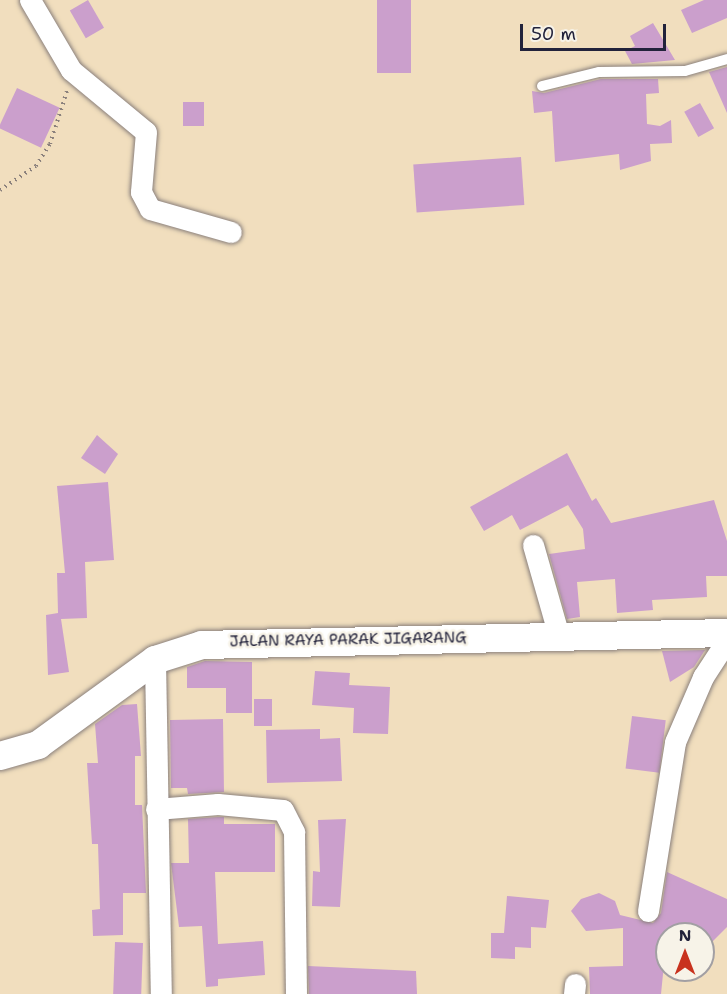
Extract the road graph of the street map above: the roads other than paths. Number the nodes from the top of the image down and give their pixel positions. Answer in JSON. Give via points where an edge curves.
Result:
{"nodes":[{"id":1,"x":30,"y":0,"type":"edge"},
{"id":2,"x":727,"y":59,"type":"edge"},
{"id":3,"x":542,"y":86,"type":"dead end"},
{"id":4,"x":231,"y":232,"type":"dead end"},
{"id":5,"x":533,"y":545,"type":"dead end"},
{"id":6,"x":727,"y":633,"type":"edge"},
{"id":7,"x":559,"y":636,"type":"junction"},
{"id":8,"x":727,"y":640,"type":"edge"},
{"id":9,"x":155,"y":660,"type":"junction"},
{"id":10,"x":0,"y":756,"type":"edge"},
{"id":11,"x":156,"y":809,"type":"junction"},
{"id":12,"x":648,"y":911,"type":"dead end"},
{"id":13,"x":161,"y":994,"type":"edge"},
{"id":14,"x":296,"y":994,"type":"edge"}],
"edges":[{"from":1,"to":4,"type":"street","via":[[71,70],[146,132],[141,192],[150,209]]},
{"from":2,"to":3,"type":"lane","via":[[685,71],[599,72]]},
{"from":5,"to":7,"type":"street"},
{"from":6,"to":7,"type":"street","name":"JALAN RAYA PARAK JIGARANG"},
{"from":7,"to":9,"type":"street","name":"JALAN RAYA PARAK JIGARANG","via":[[245,641],[202,645]]},
{"from":8,"to":12,"type":"street","via":[[703,677],[675,742]]},
{"from":9,"to":10,"type":"street","name":"JALAN RAYA PARAK JIGARANG","via":[[38,745]]},
{"from":9,"to":11,"type":"street"},
{"from":11,"to":13,"type":"street"},
{"from":11,"to":14,"type":"street","via":[[218,804],[283,810],[294,832]]}]}
